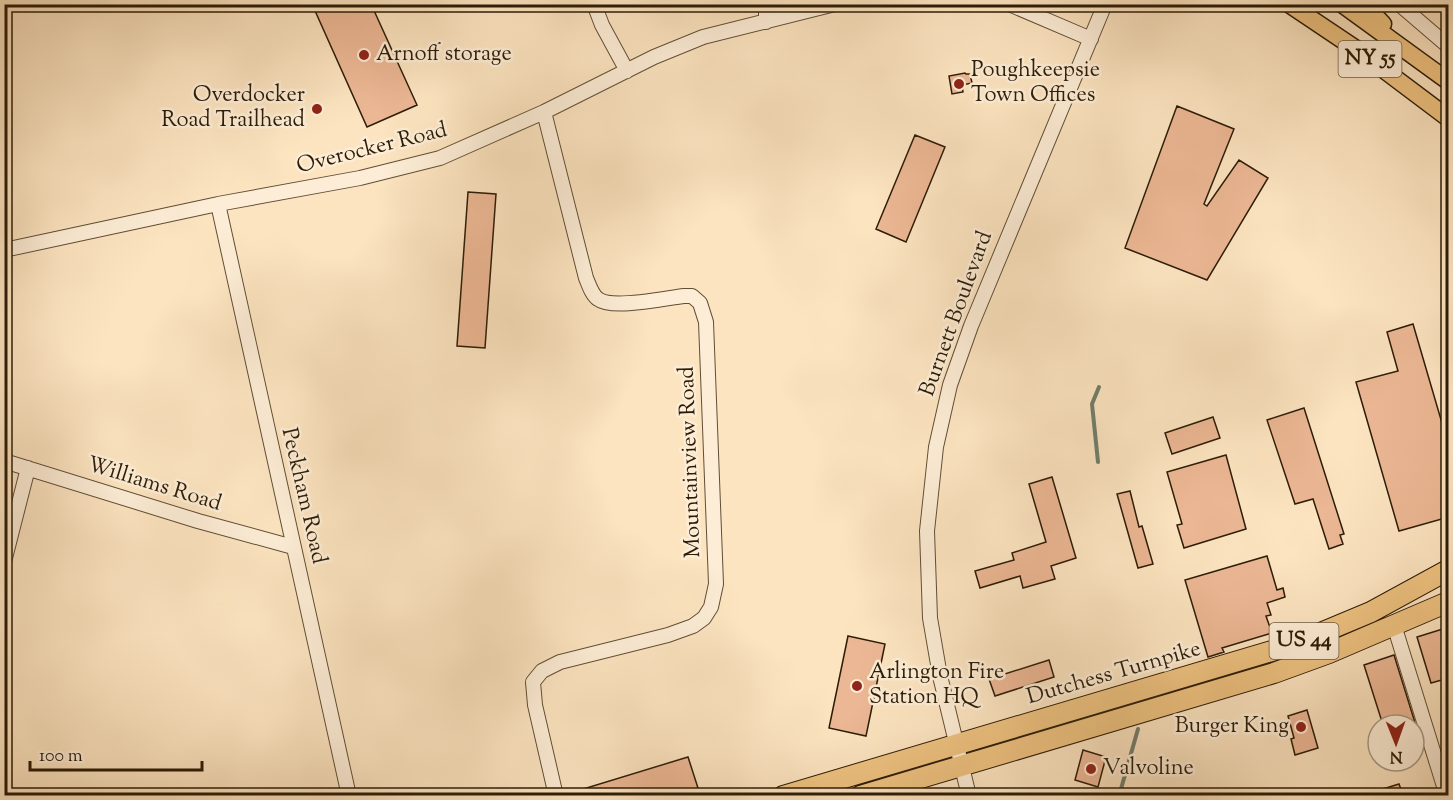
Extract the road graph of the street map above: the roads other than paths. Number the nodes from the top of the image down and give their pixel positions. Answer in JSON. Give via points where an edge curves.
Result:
{"nodes":[{"id":1,"x":594,"y":4,"type":"edge"},
{"id":2,"x":766,"y":4,"type":"edge"},
{"id":3,"x":835,"y":4,"type":"edge"},
{"id":4,"x":1009,"y":4,"type":"edge"},
{"id":5,"x":1105,"y":4,"type":"edge"},
{"id":6,"x":1289,"y":4,"type":"edge"},
{"id":7,"x":1342,"y":4,"type":"edge"},
{"id":8,"x":1364,"y":4,"type":"edge"},
{"id":9,"x":1399,"y":4,"type":"edge"},
{"id":10,"x":766,"y":22,"type":"junction"},
{"id":11,"x":1091,"y":39,"type":"junction"},
{"id":12,"x":1449,"y":46,"type":"edge"},
{"id":13,"x":1408,"y":50,"type":"junction"},
{"id":14,"x":627,"y":71,"type":"junction"},
{"id":15,"x":1449,"y":81,"type":"edge"},
{"id":16,"x":544,"y":112,"type":"junction"},
{"id":17,"x":1449,"y":118,"type":"edge"},
{"id":18,"x":218,"y":204,"type":"junction"},
{"id":19,"x":4,"y":249,"type":"edge"},
{"id":20,"x":4,"y":461,"type":"edge"},
{"id":21,"x":28,"y":468,"type":"junction"},
{"id":22,"x":293,"y":548,"type":"junction"},
{"id":23,"x":4,"y":562,"type":"edge"},
{"id":24,"x":1449,"y":570,"type":"edge"},
{"id":25,"x":1449,"y":593,"type":"edge"},
{"id":26,"x":1449,"y":602,"type":"edge"},
{"id":27,"x":1394,"y":625,"type":"junction"},
{"id":28,"x":956,"y":746,"type":"junction"},
{"id":29,"x":962,"y":766,"type":"junction"},
{"id":30,"x":349,"y":795,"type":"edge"},
{"id":31,"x":556,"y":795,"type":"edge"},
{"id":32,"x":783,"y":795,"type":"edge"},
{"id":33,"x":860,"y":795,"type":"edge"},
{"id":34,"x":969,"y":795,"type":"edge"},
{"id":35,"x":1447,"y":795,"type":"edge"}],
"edges":[{"from":1,"to":14,"type":"street"},
{"from":2,"to":10,"type":"street"},
{"from":3,"to":10,"type":"street","name":"Overocker Road"},
{"from":4,"to":11,"type":"street"},
{"from":5,"to":11,"type":"street","name":"Burnett Boulevard"},
{"from":6,"to":17,"type":"main road","number":"NY 55"},
{"from":7,"to":13,"type":"main road","number":"NY 55"},
{"from":8,"to":13,"type":"main road"},
{"from":9,"to":12,"type":"street"},
{"from":10,"to":14,"type":"street","name":"Overocker Road","via":[[703,37]]},
{"from":11,"to":28,"type":"street","name":"Burnett Boulevard","via":[[967,336],[950,385],[936,447],[927,517],[928,593],[936,656]]},
{"from":13,"to":15,"type":"main road","number":"NY 55"},
{"from":14,"to":16,"type":"street","name":"Overocker Road"},
{"from":16,"to":18,"type":"street","name":"Overocker Road","via":[[440,158],[360,178]]},
{"from":16,"to":31,"type":"street","name":"Mountainview Road","via":[[586,278],[599,301],[614,304],[692,296],[700,303],[706,322],[709,364],[716,584],[711,607],[693,626],[560,662],[542,671],[533,682]]},
{"from":18,"to":19,"type":"street","name":"Overocker Road"},
{"from":18,"to":22,"type":"street","name":"Peckham Road"},
{"from":20,"to":21,"type":"street","name":"Williams Road"},
{"from":21,"to":22,"type":"street","name":"Williams Road"},
{"from":21,"to":23,"type":"street"},
{"from":22,"to":30,"type":"street","name":"Peckham Road"},
{"from":24,"to":28,"type":"highway","name":"Dutchess Turnpike","number":"US 44","via":[[1371,612],[1300,642]]},
{"from":25,"to":27,"type":"street"},
{"from":26,"to":27,"type":"highway","number":"US 44"},
{"from":27,"to":29,"type":"highway","name":"Dutchess Turnpike","number":"US 44","via":[[1284,670]]},
{"from":27,"to":35,"type":"street"},
{"from":28,"to":29,"type":"street","name":"Burnett Boulevard"},
{"from":28,"to":32,"type":"highway","name":"Dutchess Turnpike","number":"US 44"},
{"from":29,"to":33,"type":"highway","name":"Dutchess Turnpike","number":"US 44"},
{"from":29,"to":34,"type":"street","name":"Burnett Boulevard"}]}
